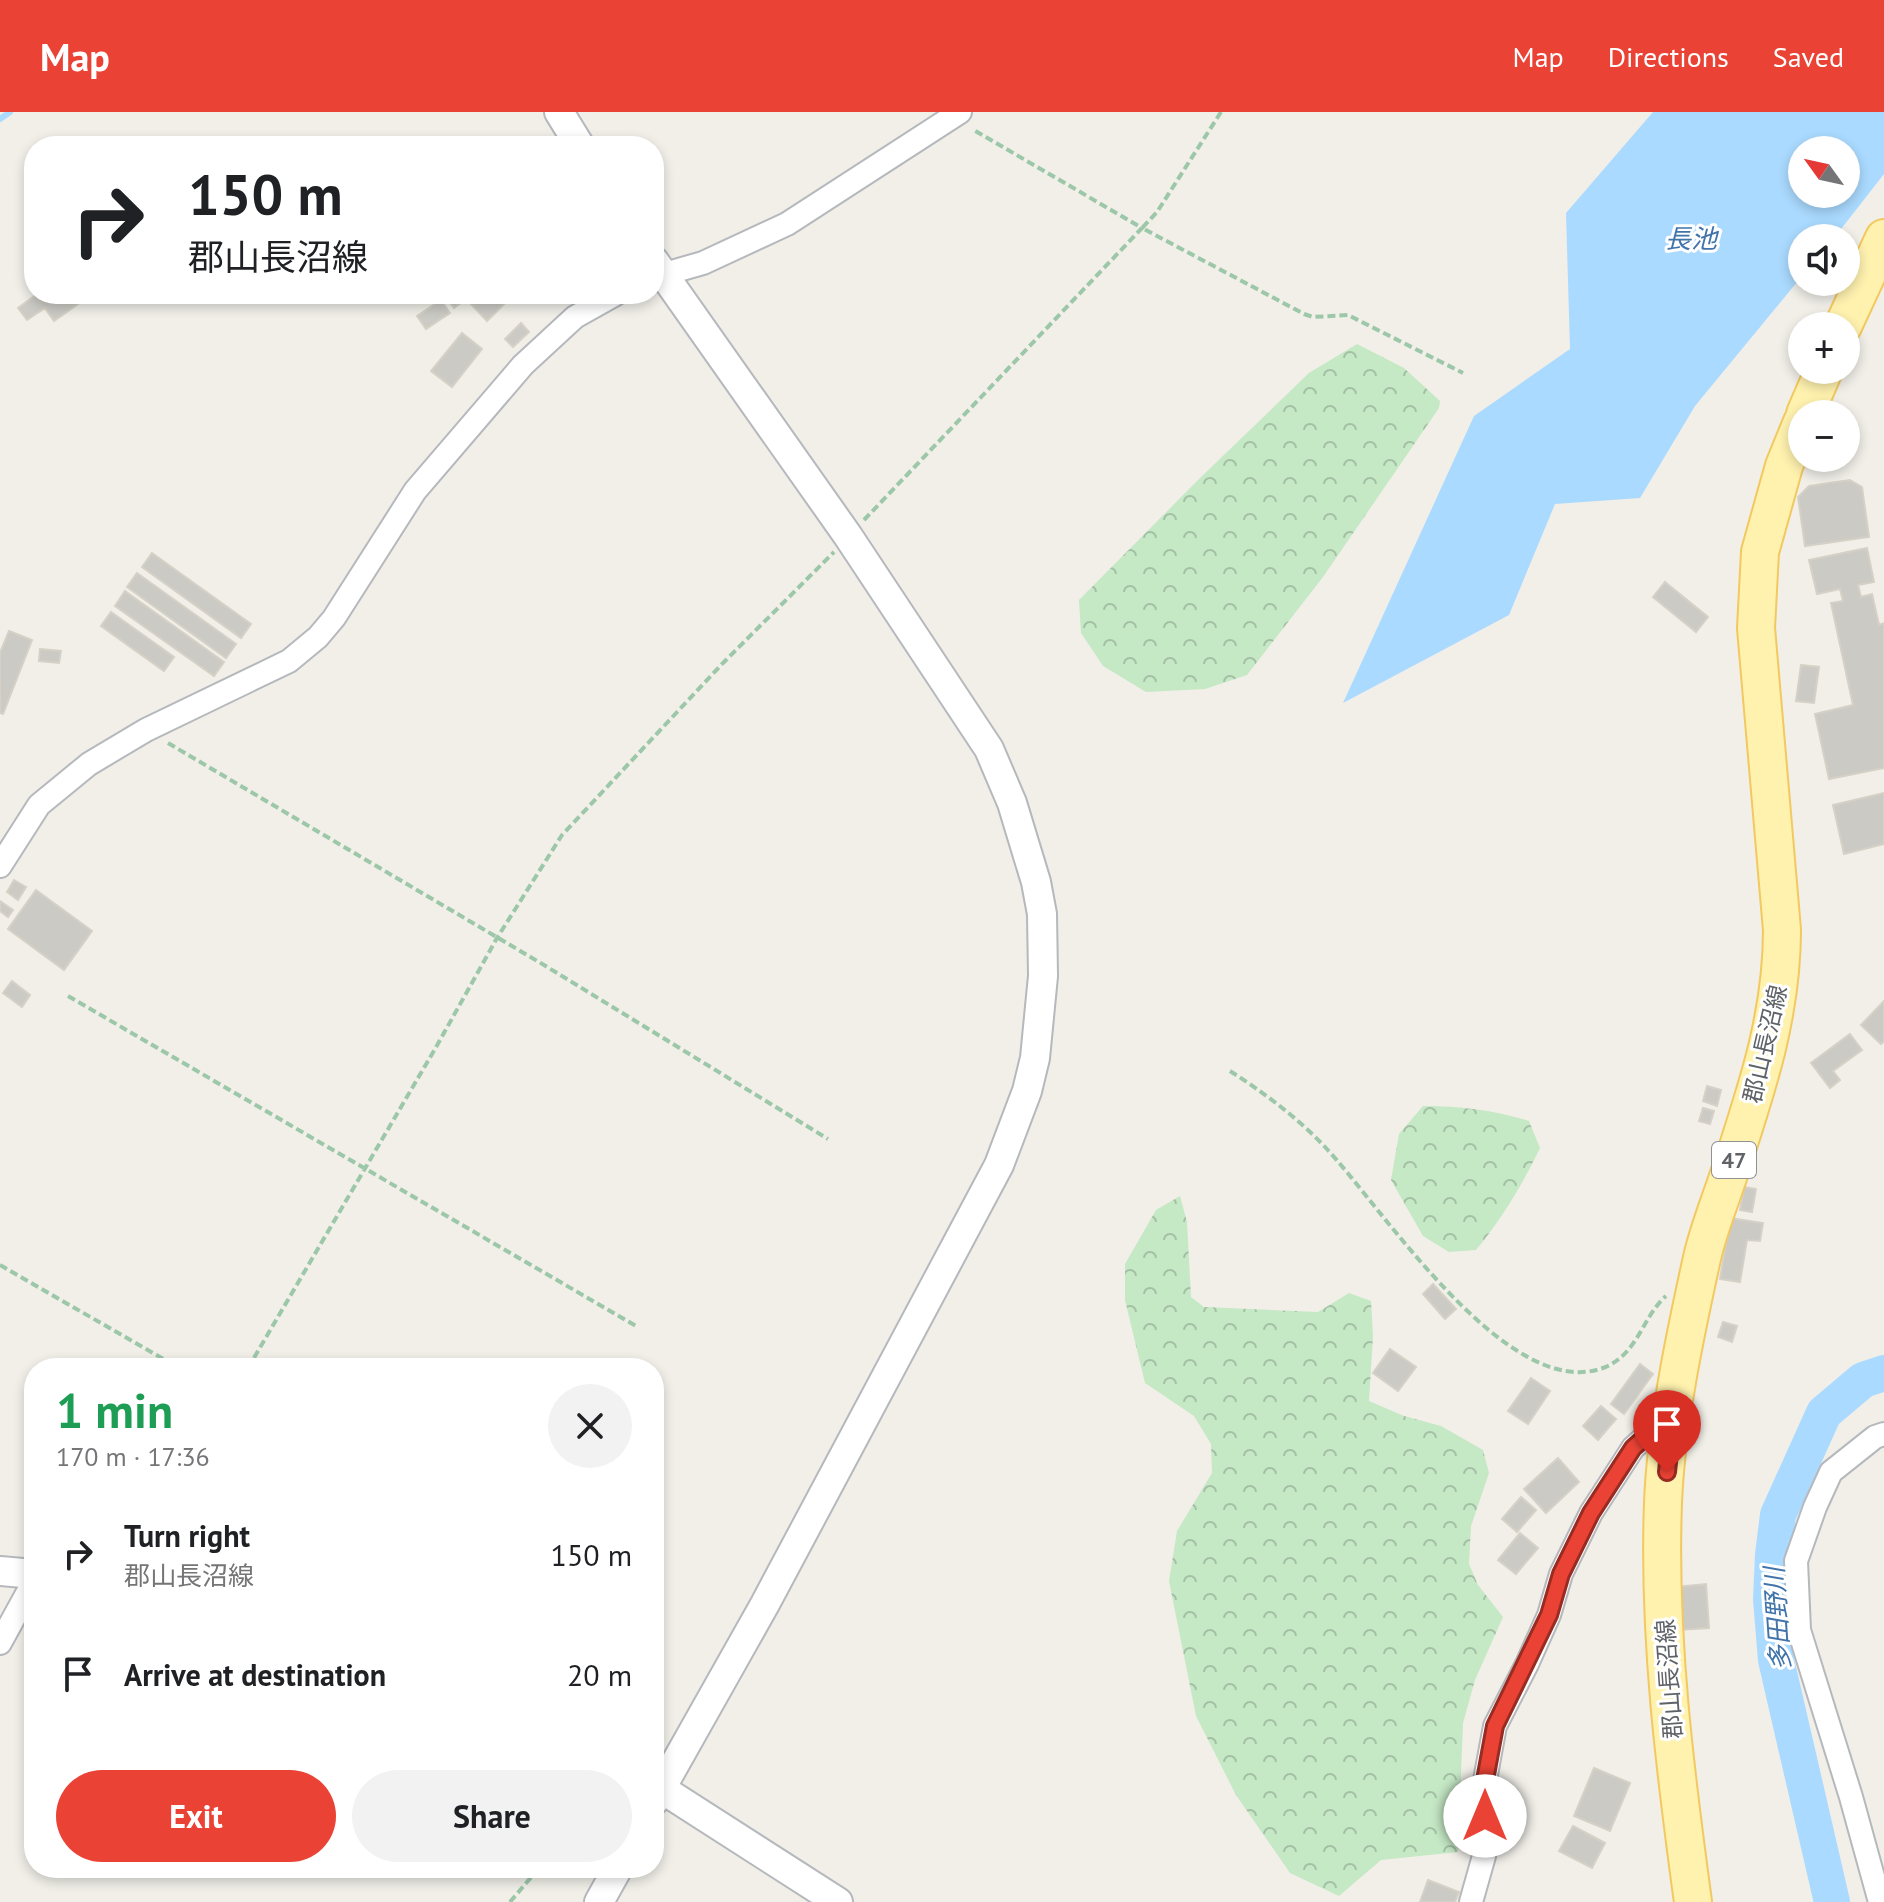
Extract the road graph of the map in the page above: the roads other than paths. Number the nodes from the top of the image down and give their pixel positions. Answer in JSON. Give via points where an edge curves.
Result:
{"nodes":[{"id":1,"x":559,"y":112,"type":"edge"},
{"id":2,"x":956,"y":115,"type":"edge"},
{"id":3,"x":574,"y":136,"type":"edge"},
{"id":4,"x":1881,"y":254,"type":"edge"},
{"id":5,"x":664,"y":270,"type":"edge"},
{"id":6,"x":664,"y":281,"type":"edge"},
{"id":7,"x":598,"y":304,"type":"edge"},
{"id":8,"x":1850,"y":312,"type":"edge"},
{"id":9,"x":1788,"y":456,"type":"edge"},
{"id":10,"x":0,"y":866,"type":"edge"},
{"id":11,"x":1673,"y":1412,"type":"junction"},
{"id":12,"x":1884,"y":1434,"type":"edge"},
{"id":13,"x":0,"y":1571,"type":"edge"},
{"id":14,"x":24,"y":1573,"type":"edge"},
{"id":15,"x":24,"y":1599,"type":"edge"},
{"id":16,"x":0,"y":1643,"type":"edge"},
{"id":17,"x":664,"y":1778,"type":"edge"},
{"id":18,"x":664,"y":1797,"type":"edge"},
{"id":19,"x":612,"y":1878,"type":"edge"},
{"id":20,"x":599,"y":1902,"type":"edge"},
{"id":21,"x":838,"y":1902,"type":"edge"},
{"id":22,"x":1471,"y":1902,"type":"edge"},
{"id":23,"x":1693,"y":1902,"type":"edge"},
{"id":24,"x":1880,"y":1902,"type":"edge"}],
"edges":[{"from":1,"to":3,"type":"street"},
{"from":2,"to":5,"type":"street","via":[[787,224],[703,263]]},
{"from":4,"to":8,"type":"main road"},
{"from":6,"to":17,"type":"street","via":[[848,536],[989,749],[1022,829],[1042,914],[1043,976],[1027,1091],[978,1207],[765,1604]]},
{"from":7,"to":10,"type":"street","via":[[575,317],[523,365],[415,491],[318,637],[289,661],[146,730],[89,764],[39,805]]},
{"from":9,"to":11,"type":"main road","name":"郡山長沼線","number":"47","via":[[1760,552],[1756,628],[1782,973],[1761,1076],[1703,1255]]},
{"from":11,"to":22,"type":"street","via":[[1633,1448],[1591,1513],[1495,1726],[1485,1780],[1484,1856]]},
{"from":11,"to":23,"type":"main road","name":"郡山長沼線","number":"47","via":[[1663,1502],[1663,1624]]},
{"from":12,"to":24,"type":"street","via":[[1831,1472],[1796,1561],[1799,1630]]},
{"from":13,"to":14,"type":"street"},
{"from":15,"to":16,"type":"street"},
{"from":18,"to":21,"type":"street"},
{"from":19,"to":20,"type":"street"}]}
